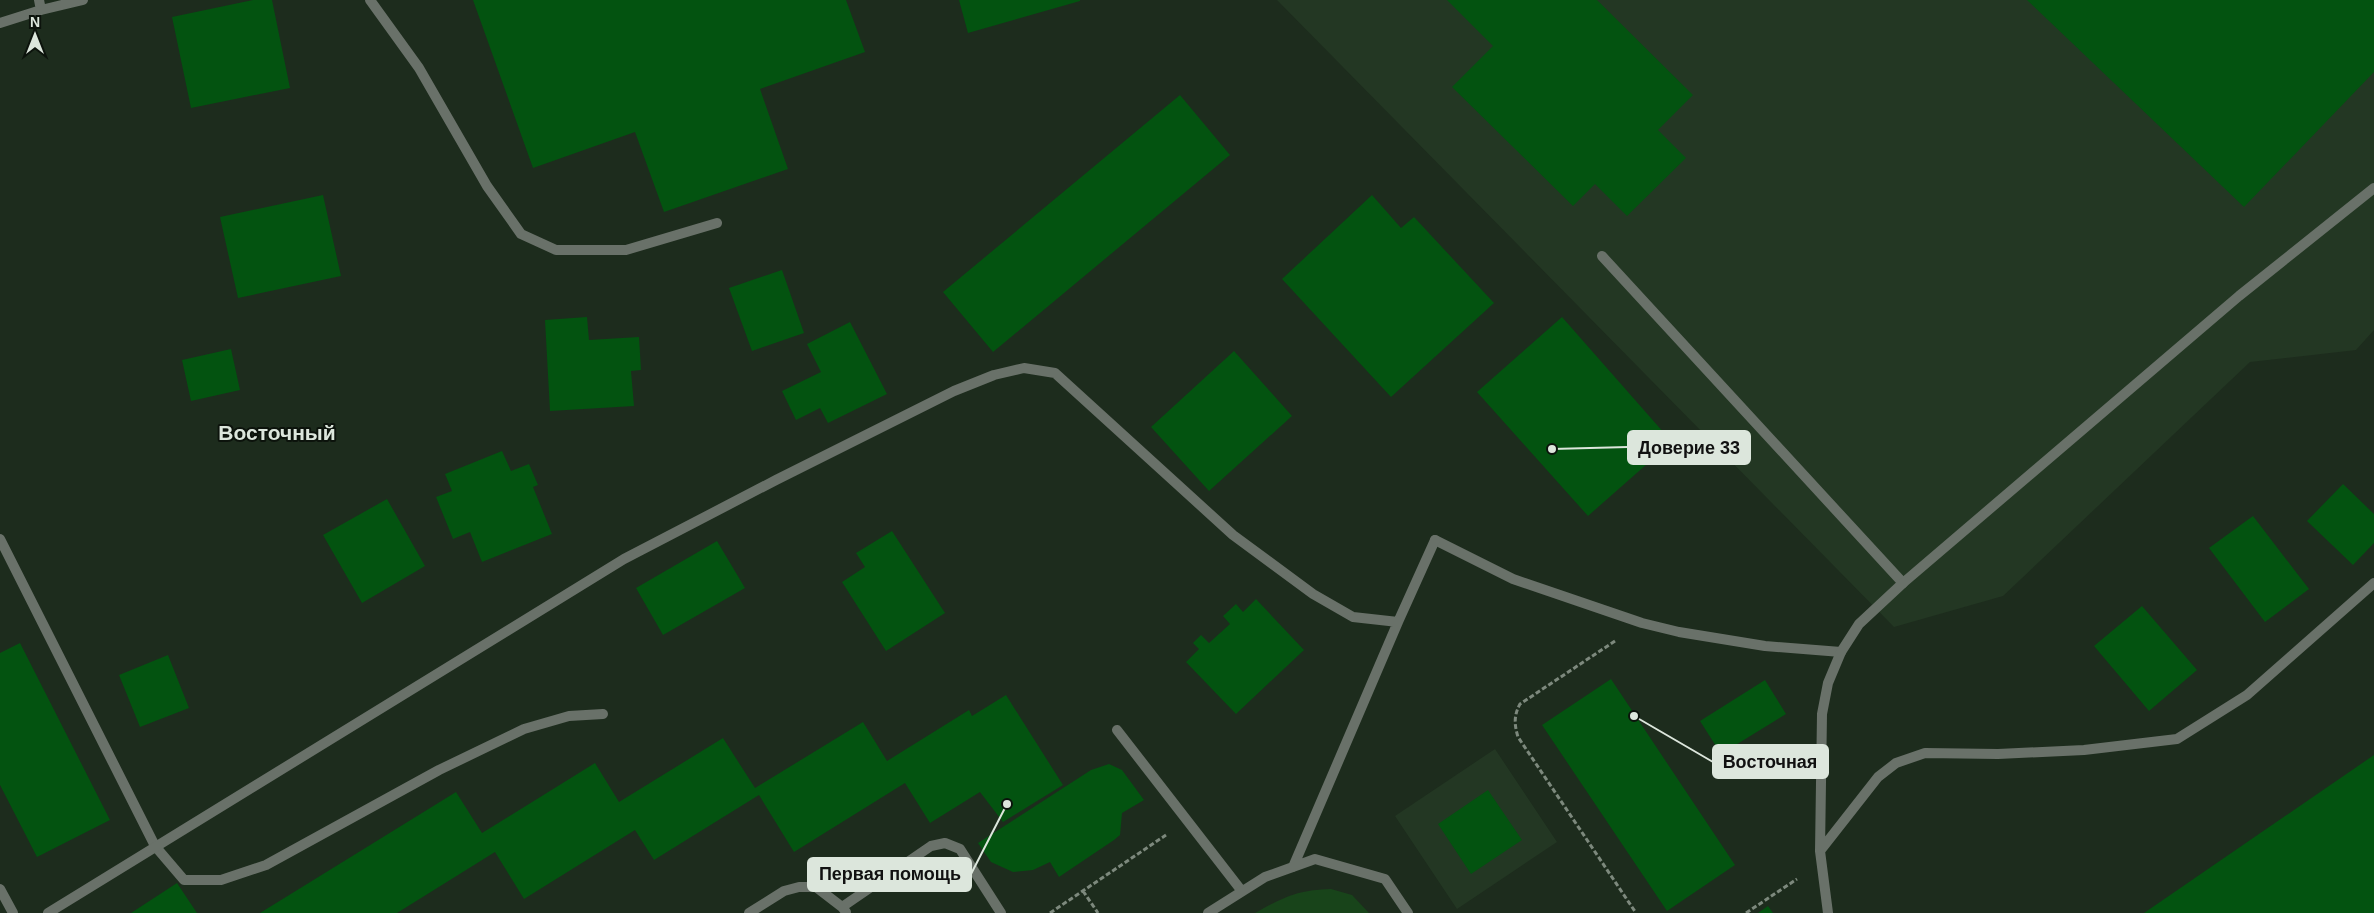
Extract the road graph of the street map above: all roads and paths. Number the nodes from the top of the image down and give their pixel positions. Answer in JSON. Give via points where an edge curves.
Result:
{"nodes":[{"id":1,"x":83,"y":0,"type":"edge"},
{"id":2,"x":370,"y":0,"type":"edge"},
{"id":3,"x":40,"y":5,"type":"edge"},
{"id":4,"x":0,"y":23,"type":"edge"},
{"id":5,"x":2374,"y":188,"type":"edge"},
{"id":6,"x":717,"y":223,"type":"dead end"},
{"id":7,"x":1602,"y":256,"type":"dead end"},
{"id":8,"x":0,"y":540,"type":"edge"},
{"id":9,"x":1903,"y":583,"type":"junction"},
{"id":10,"x":2374,"y":584,"type":"edge"},
{"id":11,"x":1398,"y":622,"type":"junction"},
{"id":12,"x":1642,"y":623,"type":"junction"},
{"id":13,"x":1841,"y":652,"type":"junction"},
{"id":14,"x":603,"y":714,"type":"dead end"},
{"id":15,"x":1117,"y":730,"type":"dead end"},
{"id":16,"x":1188,"y":821,"type":"junction"},
{"id":17,"x":155,"y":846,"type":"junction"},
{"id":18,"x":1820,"y":851,"type":"junction"},
{"id":19,"x":1822,"y":862,"type":"junction"},
{"id":20,"x":1293,"y":868,"type":"junction"},
{"id":21,"x":0,"y":889,"type":"edge"},
{"id":22,"x":1241,"y":890,"type":"junction"},
{"id":23,"x":1083,"y":891,"type":"junction"},
{"id":24,"x":844,"y":910,"type":"edge"},
{"id":25,"x":13,"y":913,"type":"edge"},
{"id":26,"x":48,"y":913,"type":"edge"},
{"id":27,"x":749,"y":913,"type":"edge"},
{"id":28,"x":1001,"y":913,"type":"edge"},
{"id":29,"x":1050,"y":913,"type":"edge"},
{"id":30,"x":1098,"y":913,"type":"edge"},
{"id":31,"x":1208,"y":913,"type":"edge"},
{"id":32,"x":1408,"y":913,"type":"edge"},
{"id":33,"x":1636,"y":913,"type":"edge"},
{"id":34,"x":1746,"y":913,"type":"edge"},
{"id":35,"x":1828,"y":913,"type":"edge"}],
"edges":[{"from":1,"to":3,"type":"street"},
{"from":2,"to":6,"type":"street","via":[[419,68],[487,186],[521,234],[556,250],[626,250]]},
{"from":3,"to":4,"type":"street"},
{"from":5,"to":9,"type":"street","via":[[2238,296]]},
{"from":7,"to":9,"type":"street"},
{"from":8,"to":17,"type":"street"},
{"from":9,"to":13,"type":"street","via":[[1859,624]]},
{"from":10,"to":18,"type":"street","via":[[2247,695],[2176,739],[2084,750],[1925,753],[1896,763],[1878,777]]},
{"from":11,"to":12,"type":"street","via":[[1436,540],[1513,579]]},
{"from":11,"to":17,"type":"street","via":[[1354,617],[1314,594],[1233,535],[1055,374],[1024,368],[994,375],[954,391],[624,559]]},
{"from":11,"to":20,"type":"street"},
{"from":12,"to":13,"type":"street","via":[[1765,646]]},
{"from":12,"to":33,"type":"path","via":[[1520,704],[1514,719],[1518,737]]},
{"from":13,"to":18,"type":"street","via":[[1828,683],[1822,714]]},
{"from":14,"to":17,"type":"street","via":[[569,716],[524,729],[439,770],[266,865],[221,880],[184,880]]},
{"from":15,"to":16,"type":"street"},
{"from":16,"to":22,"type":"street"},
{"from":16,"to":23,"type":"path"},
{"from":17,"to":26,"type":"street"},
{"from":18,"to":19,"type":"street"},
{"from":19,"to":34,"type":"path"},
{"from":19,"to":35,"type":"street"},
{"from":20,"to":22,"type":"street"},
{"from":20,"to":32,"type":"street","via":[[1315,859],[1385,879]]},
{"from":21,"to":25,"type":"street"},
{"from":22,"to":31,"type":"street"},
{"from":23,"to":29,"type":"path"},
{"from":23,"to":30,"type":"path"},
{"from":24,"to":27,"type":"street","via":[[816,887],[799,887],[784,891]]},
{"from":24,"to":28,"type":"street","via":[[931,846],[945,843],[960,849]]}]}
